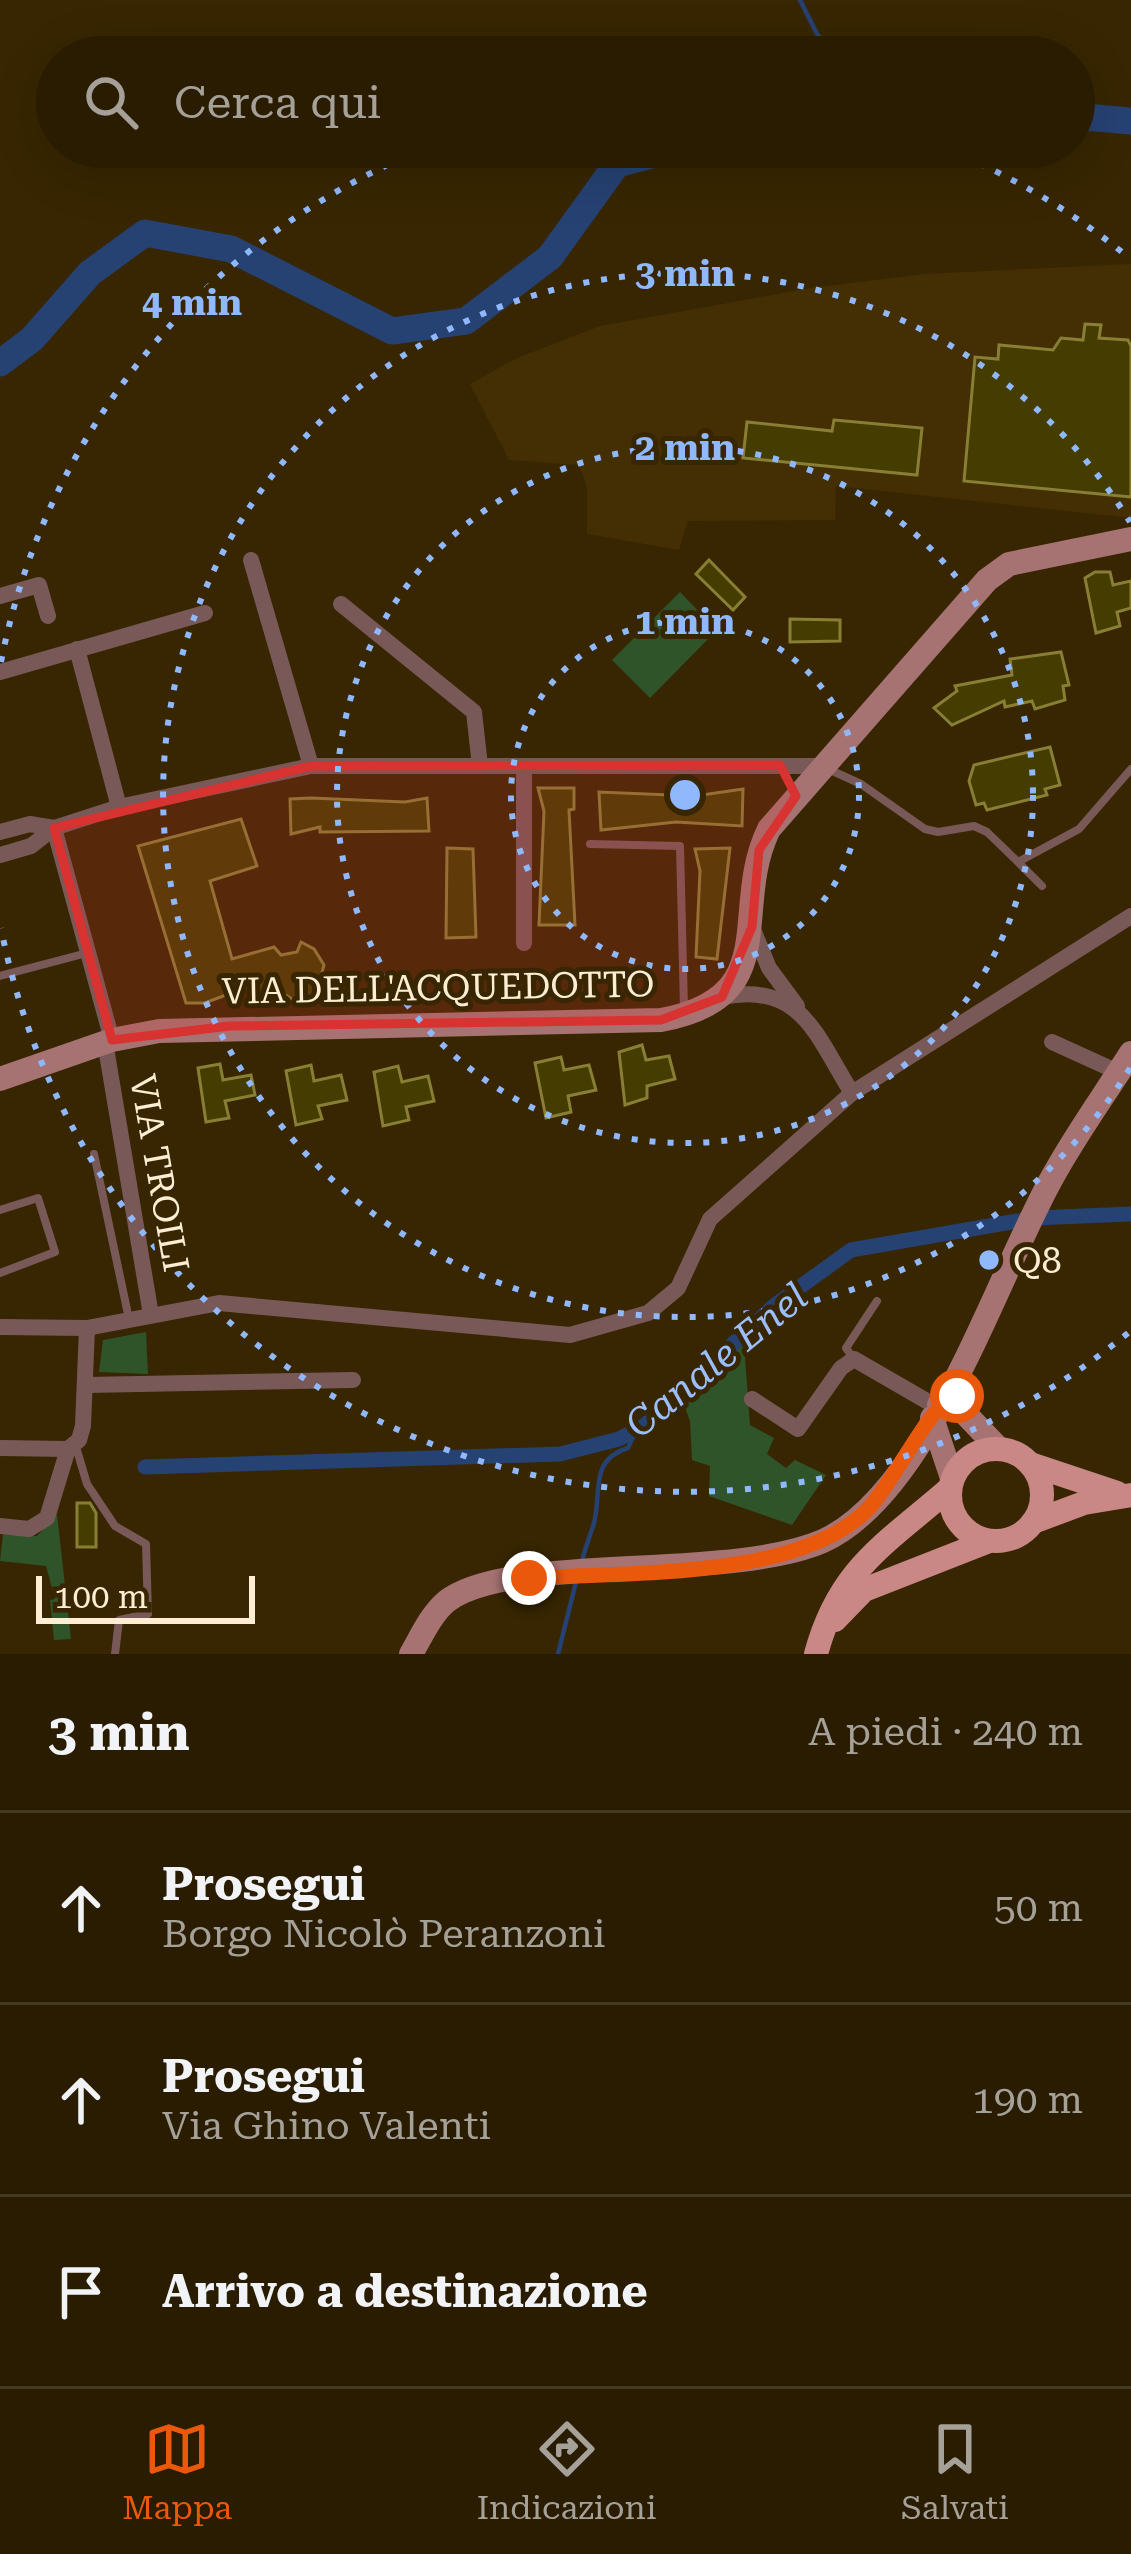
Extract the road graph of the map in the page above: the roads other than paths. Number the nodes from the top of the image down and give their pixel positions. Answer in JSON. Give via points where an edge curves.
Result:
{"nodes":[{"id":1,"x":1131,"y":539,"type":"edge"},
{"id":2,"x":251,"y":560,"type":"dead end"},
{"id":3,"x":0,"y":596,"type":"edge"},
{"id":4,"x":341,"y":604,"type":"dead end"},
{"id":5,"x":205,"y":613,"type":"dead end"},
{"id":6,"x":48,"y":616,"type":"dead end"},
{"id":7,"x":77,"y":649,"type":"junction"},
{"id":8,"x":0,"y":672,"type":"edge"},
{"id":9,"x":780,"y":765,"type":"junction"},
{"id":10,"x":311,"y":766,"type":"junction"},
{"id":11,"x":480,"y":766,"type":"junction"},
{"id":12,"x":524,"y":766,"type":"junction"},
{"id":13,"x":821,"y":766,"type":"junction"},
{"id":14,"x":1131,"y":769,"type":"edge"},
{"id":15,"x":796,"y":796,"type":"junction"},
{"id":16,"x":119,"y":806,"type":"junction"},
{"id":17,"x":54,"y":828,"type":"junction"},
{"id":18,"x":0,"y":832,"type":"edge"},
{"id":19,"x":590,"y":844,"type":"dead end"},
{"id":20,"x":0,"y":856,"type":"edge"},
{"id":21,"x":1018,"y":862,"type":"junction"},
{"id":22,"x":1042,"y":886,"type":"dead end"},
{"id":23,"x":1131,"y":916,"type":"edge"},
{"id":24,"x":752,"y":927,"type":"junction"},
{"id":25,"x":524,"y":943,"type":"dead end"},
{"id":26,"x":89,"y":952,"type":"junction"},
{"id":27,"x":0,"y":976,"type":"edge"},
{"id":28,"x":722,"y":997,"type":"junction"},
{"id":29,"x":801,"y":1012,"type":"junction"},
{"id":30,"x":685,"y":1016,"type":"junction"},
{"id":31,"x":109,"y":1041,"type":"junction"},
{"id":32,"x":1052,"y":1042,"type":"dead end"},
{"id":33,"x":1125,"y":1067,"type":"edge"},
{"id":34,"x":0,"y":1079,"type":"edge"},
{"id":35,"x":852,"y":1094,"type":"junction"},
{"id":36,"x":94,"y":1154,"type":"dead end"},
{"id":37,"x":0,"y":1210,"type":"edge"},
{"id":38,"x":0,"y":1274,"type":"edge"},
{"id":39,"x":878,"y":1301,"type":"dead end"},
{"id":40,"x":151,"y":1315,"type":"junction"},
{"id":41,"x":129,"y":1321,"type":"junction"},
{"id":42,"x":0,"y":1327,"type":"edge"},
{"id":43,"x":87,"y":1328,"type":"junction"},
{"id":44,"x":854,"y":1359,"type":"junction"},
{"id":45,"x":353,"y":1380,"type":"dead end"},
{"id":46,"x":87,"y":1385,"type":"junction"},
{"id":47,"x":752,"y":1399,"type":"dead end"},
{"id":48,"x":941,"y":1409,"type":"junction"},
{"id":49,"x":71,"y":1447,"type":"junction"},
{"id":50,"x":0,"y":1448,"type":"edge"},
{"id":51,"x":999,"y":1449,"type":"junction"},
{"id":52,"x":1030,"y":1463,"type":"junction"},
{"id":53,"x":904,"y":1465,"type":"junction"},
{"id":54,"x":950,"y":1474,"type":"junction"},
{"id":55,"x":1128,"y":1496,"type":"edge"},
{"id":56,"x":1033,"y":1522,"type":"junction"},
{"id":57,"x":0,"y":1526,"type":"edge"},
{"id":58,"x":989,"y":1540,"type":"junction"},
{"id":59,"x":823,"y":1652,"type":"edge"},
{"id":60,"x":115,"y":1654,"type":"edge"},
{"id":61,"x":411,"y":1654,"type":"edge"}],
"edges":[{"from":1,"to":13,"type":"street","via":[[1009,564],[959,608]]},
{"from":2,"to":10,"type":"street"},
{"from":3,"to":6,"type":"street","via":[[39,585]]},
{"from":4,"to":11,"type":"street","via":[[474,712]]},
{"from":5,"to":7,"type":"street"},
{"from":7,"to":8,"type":"street"},
{"from":7,"to":16,"type":"street"},
{"from":9,"to":12,"type":"street"},
{"from":9,"to":13,"type":"street"},
{"from":9,"to":15,"type":"street"},
{"from":10,"to":11,"type":"street"},
{"from":10,"to":16,"type":"street"},
{"from":11,"to":12,"type":"street"},
{"from":12,"to":25,"type":"street"},
{"from":13,"to":15,"type":"street"},
{"from":13,"to":21,"type":"lane","via":[[925,829],[987,832]]},
{"from":14,"to":21,"type":"lane","via":[[1079,829]]},
{"from":15,"to":24,"type":"street","via":[[759,850]]},
{"from":16,"to":17,"type":"street"},
{"from":17,"to":18,"type":"street"},
{"from":17,"to":20,"type":"street"},
{"from":17,"to":26,"type":"street","name":"VIA TROILI"},
{"from":19,"to":30,"type":"lane","via":[[680,846]]},
{"from":21,"to":22,"type":"lane"},
{"from":23,"to":35,"type":"street"},
{"from":24,"to":28,"type":"street","via":[[741,968]]},
{"from":24,"to":29,"type":"street"},
{"from":26,"to":27,"type":"lane"},
{"from":26,"to":31,"type":"street","name":"VIA TROILI"},
{"from":28,"to":29,"type":"street","via":[[751,991]]},
{"from":28,"to":30,"type":"street","name":"VIA DELL'ACQUEDOTTO"},
{"from":29,"to":35,"type":"street"},
{"from":30,"to":31,"type":"street","name":"VIA DELL'ACQUEDOTTO","via":[[230,1026]]},
{"from":31,"to":34,"type":"street","name":"VIA DELL'ACQUEDOTTO"},
{"from":31,"to":40,"type":"street","name":"VIA TROILI"},
{"from":32,"to":33,"type":"street"},
{"from":33,"to":48,"type":"street","via":[[1040,1202]]},
{"from":35,"to":40,"type":"street","via":[[710,1219],[678,1288],[648,1313],[570,1335],[219,1303]]},
{"from":36,"to":41,"type":"lane"},
{"from":37,"to":38,"type":"lane","via":[[38,1198],[55,1252]]},
{"from":39,"to":44,"type":"lane","via":[[846,1348]]},
{"from":40,"to":41,"type":"street"},
{"from":41,"to":43,"type":"street"},
{"from":42,"to":43,"type":"street"},
{"from":43,"to":46,"type":"street"},
{"from":44,"to":47,"type":"street","via":[[798,1429]]},
{"from":44,"to":48,"type":"street"},
{"from":45,"to":46,"type":"street"},
{"from":46,"to":49,"type":"street"},
{"from":48,"to":51,"type":"street"},
{"from":48,"to":53,"type":"street"},
{"from":48,"to":54,"type":"street"},
{"from":49,"to":50,"type":"street"},
{"from":49,"to":57,"type":"street","via":[[40,1526]]},
{"from":49,"to":60,"type":"lane","via":[[115,1526],[146,1544],[148,1614],[119,1620]]},
{"from":51,"to":52,"type":"main road"},
{"from":51,"to":54,"type":"main road","via":[[967,1458]]},
{"from":52,"to":55,"type":"main road"},
{"from":52,"to":56,"type":"main road","via":[[1042,1499]]},
{"from":53,"to":54,"type":"street","via":[[926,1452]]},
{"from":53,"to":61,"type":"street","via":[[853,1523],[818,1543],[761,1558],[477,1587],[445,1603]]},
{"from":54,"to":58,"type":"main road","via":[[956,1518]]},
{"from":54,"to":59,"type":"main road","via":[[846,1581],[832,1601]]},
{"from":55,"to":56,"type":"main road"},
{"from":56,"to":58,"type":"main road","via":[[1009,1539]]},
{"from":58,"to":59,"type":"main road","via":[[878,1583]]}]}
